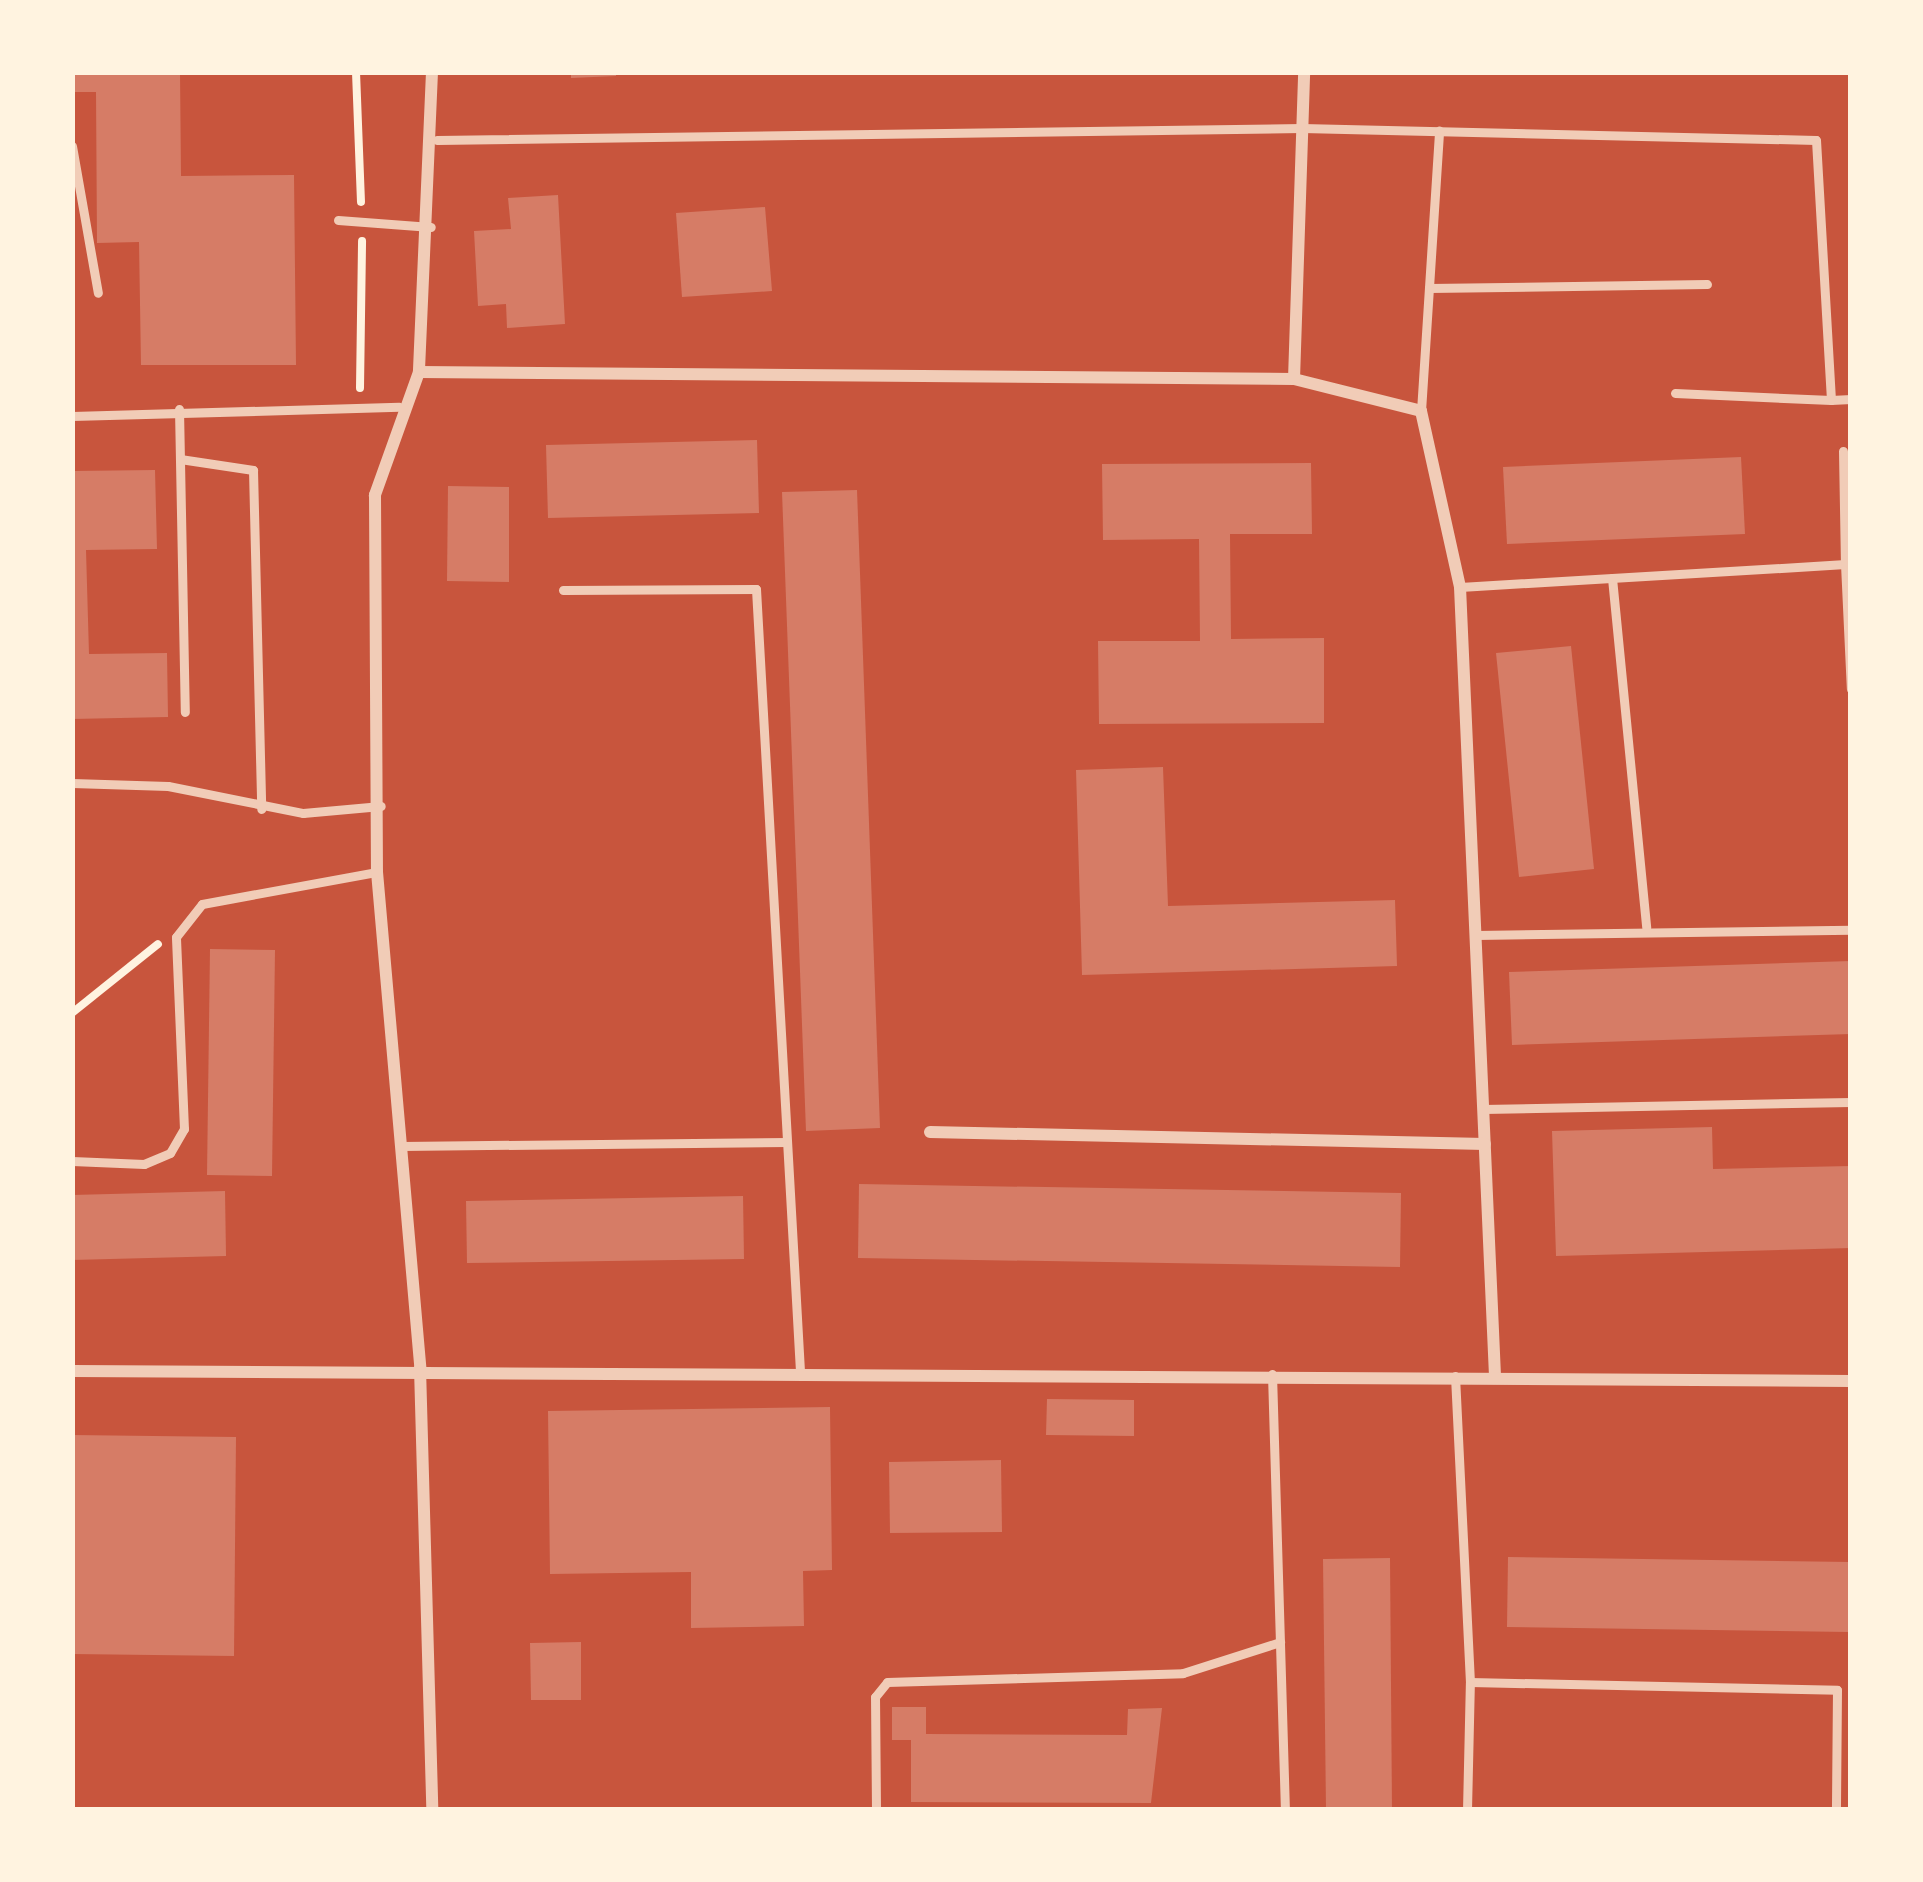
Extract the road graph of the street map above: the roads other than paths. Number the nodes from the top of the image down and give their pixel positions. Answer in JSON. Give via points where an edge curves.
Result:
{"nodes":[{"id":1,"x":432,"y":72,"type":"edge"},
{"id":2,"x":1304,"y":72,"type":"edge"},
{"id":3,"x":1302,"y":128,"type":"junction"},
{"id":4,"x":1438,"y":131,"type":"junction"},
{"id":5,"x":437,"y":140,"type":"junction"},
{"id":6,"x":72,"y":146,"type":"edge"},
{"id":7,"x":338,"y":220,"type":"dead end"},
{"id":8,"x":431,"y":226,"type":"junction"},
{"id":9,"x":1708,"y":284,"type":"dead end"},
{"id":10,"x":1429,"y":288,"type":"junction"},
{"id":11,"x":98,"y":293,"type":"dead end"},
{"id":12,"x":419,"y":372,"type":"junction"},
{"id":13,"x":1294,"y":379,"type":"junction"},
{"id":14,"x":1675,"y":393,"type":"dead end"},
{"id":15,"x":1851,"y":399,"type":"edge"},
{"id":16,"x":1831,"y":400,"type":"junction"},
{"id":17,"x":399,"y":407,"type":"junction"},
{"id":18,"x":179,"y":410,"type":"junction"},
{"id":19,"x":1421,"y":411,"type":"junction"},
{"id":20,"x":72,"y":416,"type":"edge"},
{"id":21,"x":1843,"y":451,"type":"dead end"},
{"id":22,"x":180,"y":459,"type":"junction"},
{"id":23,"x":1845,"y":564,"type":"junction"},
{"id":24,"x":1612,"y":578,"type":"junction"},
{"id":25,"x":1460,"y":587,"type":"junction"},
{"id":26,"x":563,"y":590,"type":"dead end"},
{"id":27,"x":1851,"y":689,"type":"edge"},
{"id":28,"x":185,"y":712,"type":"dead end"},
{"id":29,"x":72,"y":783,"type":"edge"},
{"id":30,"x":382,"y":806,"type":"junction"},
{"id":31,"x":261,"y":809,"type":"junction"},
{"id":32,"x":377,"y":872,"type":"junction"},
{"id":33,"x":1646,"y":927,"type":"junction"},
{"id":34,"x":1851,"y":930,"type":"edge"},
{"id":35,"x":1476,"y":935,"type":"junction"},
{"id":36,"x":1851,"y":1102,"type":"edge"},
{"id":37,"x":1483,"y":1109,"type":"junction"},
{"id":38,"x":930,"y":1132,"type":"dead end"},
{"id":39,"x":787,"y":1142,"type":"junction"},
{"id":40,"x":1485,"y":1144,"type":"junction"},
{"id":41,"x":403,"y":1146,"type":"junction"},
{"id":42,"x":72,"y":1161,"type":"edge"},
{"id":43,"x":420,"y":1369,"type":"junction"},
{"id":44,"x":72,"y":1371,"type":"edge"},
{"id":45,"x":800,"y":1371,"type":"junction"},
{"id":46,"x":1272,"y":1375,"type":"junction"},
{"id":47,"x":1454,"y":1376,"type":"junction"},
{"id":48,"x":1495,"y":1376,"type":"junction"},
{"id":49,"x":1851,"y":1381,"type":"edge"},
{"id":50,"x":1280,"y":1642,"type":"junction"},
{"id":51,"x":1471,"y":1682,"type":"junction"},
{"id":52,"x":432,"y":1810,"type":"edge"},
{"id":53,"x":876,"y":1810,"type":"edge"},
{"id":54,"x":1285,"y":1810,"type":"edge"},
{"id":55,"x":1467,"y":1810,"type":"edge"},
{"id":56,"x":1836,"y":1810,"type":"edge"}],
"edges":[{"from":1,"to":5,"type":"street"},
{"from":2,"to":3,"type":"street"},
{"from":3,"to":4,"type":"lane"},
{"from":3,"to":5,"type":"lane"},
{"from":3,"to":13,"type":"street"},
{"from":4,"to":10,"type":"lane"},
{"from":4,"to":16,"type":"lane","via":[[1816,140]]},
{"from":5,"to":8,"type":"street"},
{"from":6,"to":11,"type":"lane"},
{"from":7,"to":8,"type":"lane"},
{"from":8,"to":12,"type":"street"},
{"from":9,"to":10,"type":"lane"},
{"from":10,"to":19,"type":"lane"},
{"from":12,"to":13,"type":"street"},
{"from":12,"to":17,"type":"street"},
{"from":13,"to":19,"type":"street"},
{"from":14,"to":16,"type":"lane"},
{"from":15,"to":16,"type":"lane"},
{"from":17,"to":18,"type":"lane"},
{"from":17,"to":30,"type":"street","via":[[375,495]]},
{"from":18,"to":20,"type":"lane"},
{"from":18,"to":22,"type":"lane"},
{"from":19,"to":25,"type":"street"},
{"from":21,"to":23,"type":"lane"},
{"from":22,"to":28,"type":"lane"},
{"from":22,"to":31,"type":"lane","via":[[253,470]]},
{"from":23,"to":24,"type":"lane"},
{"from":23,"to":27,"type":"lane"},
{"from":24,"to":25,"type":"lane"},
{"from":24,"to":33,"type":"lane"},
{"from":25,"to":35,"type":"street"},
{"from":26,"to":39,"type":"lane","via":[[756,590]]},
{"from":29,"to":31,"type":"lane","via":[[168,786]]},
{"from":30,"to":31,"type":"lane"},
{"from":30,"to":32,"type":"street"},
{"from":32,"to":41,"type":"street"},
{"from":32,"to":42,"type":"lane","via":[[202,904],[176,937],[184,1129],[170,1153],[144,1164]]},
{"from":33,"to":34,"type":"lane"},
{"from":33,"to":35,"type":"lane"},
{"from":35,"to":37,"type":"street"},
{"from":36,"to":37,"type":"lane"},
{"from":37,"to":40,"type":"street"},
{"from":38,"to":40,"type":"street"},
{"from":39,"to":41,"type":"lane"},
{"from":39,"to":45,"type":"lane"},
{"from":40,"to":48,"type":"street"},
{"from":41,"to":43,"type":"street"},
{"from":43,"to":44,"type":"street"},
{"from":43,"to":45,"type":"street"},
{"from":43,"to":52,"type":"street"},
{"from":45,"to":46,"type":"street"},
{"from":46,"to":47,"type":"street"},
{"from":46,"to":50,"type":"lane"},
{"from":47,"to":48,"type":"street"},
{"from":47,"to":51,"type":"lane"},
{"from":48,"to":49,"type":"street"},
{"from":50,"to":53,"type":"lane","via":[[1183,1672],[887,1682],[875,1697]]},
{"from":50,"to":54,"type":"lane"},
{"from":51,"to":55,"type":"lane"},
{"from":51,"to":56,"type":"lane","via":[[1837,1690]]}]}
